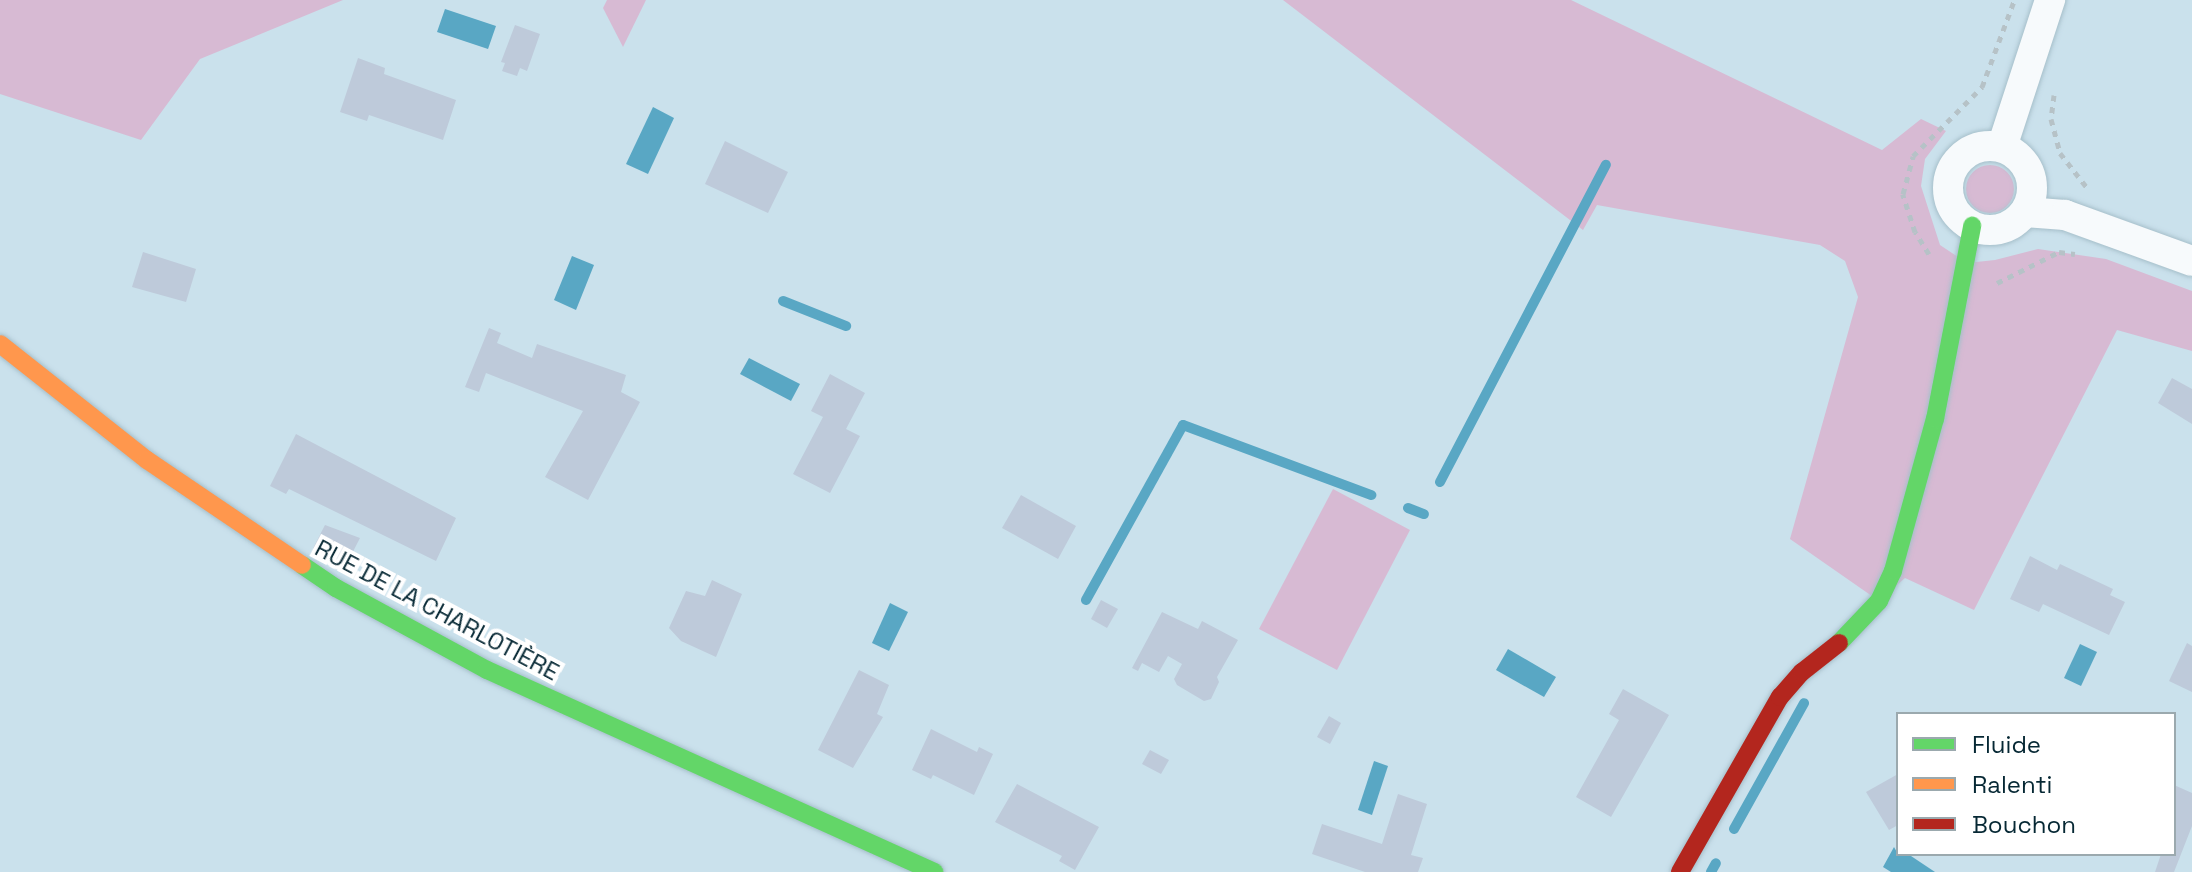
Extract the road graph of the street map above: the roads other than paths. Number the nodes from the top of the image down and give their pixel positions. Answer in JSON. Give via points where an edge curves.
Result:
{"nodes":[{"id":1,"x":2050,"y":0,"type":"edge"},
{"id":2,"x":2002,"y":147,"type":"junction"},
{"id":3,"x":2025,"y":212,"type":"junction"},
{"id":4,"x":1972,"y":226,"type":"junction"},
{"id":5,"x":2192,"y":261,"type":"edge"},
{"id":6,"x":0,"y":344,"type":"edge"},
{"id":7,"x":934,"y":872,"type":"edge"},
{"id":8,"x":1680,"y":872,"type":"edge"}],
"edges":[{"from":1,"to":2,"type":"street"},
{"from":2,"to":3,"type":"street","via":[[2024,162],[2031,174],[2033,187]]},
{"from":2,"to":4,"type":"street","via":[[1975,148],[1963,155],[1949,179],[1952,206]]},
{"from":3,"to":4,"type":"street","via":[[2007,227]]},
{"from":3,"to":5,"type":"street","via":[[2065,215]]},
{"from":4,"to":8,"type":"street","via":[[1935,419],[1893,571],[1879,601],[1849,635],[1780,697]]},
{"from":6,"to":7,"type":"street","name":"RUE DE LA CHARLOTIÈRE","via":[[147,460],[336,588],[487,670]]}]}
